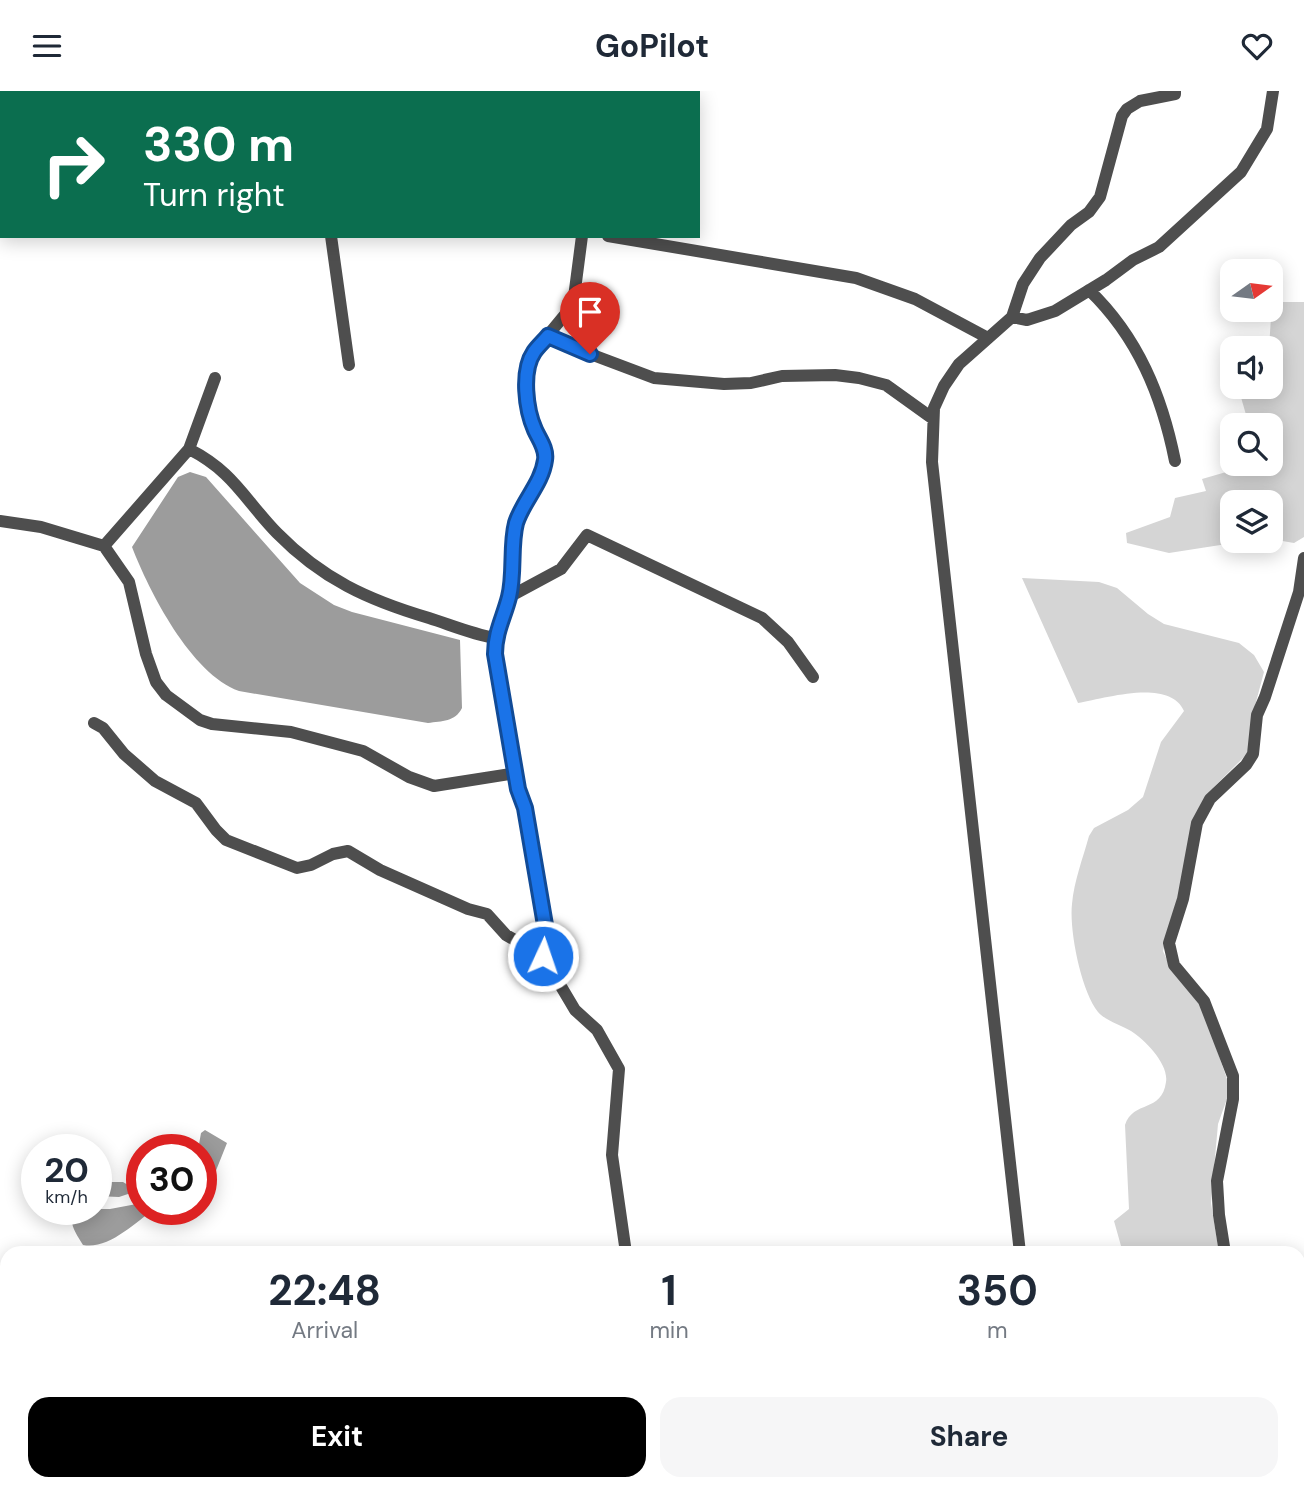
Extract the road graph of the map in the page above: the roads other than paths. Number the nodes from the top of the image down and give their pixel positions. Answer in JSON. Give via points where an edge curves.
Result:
{"nodes":[{"id":1,"x":1175,"y":91,"type":"edge"},
{"id":2,"x":1273,"y":91,"type":"edge"},
{"id":3,"x":331,"y":238,"type":"edge"},
{"id":4,"x":582,"y":238,"type":"edge"},
{"id":5,"x":620,"y":238,"type":"edge"},
{"id":6,"x":1089,"y":291,"type":"junction"},
{"id":7,"x":1012,"y":317,"type":"junction"},
{"id":8,"x":548,"y":336,"type":"junction"},
{"id":9,"x":988,"y":338,"type":"junction"},
{"id":10,"x":349,"y":365,"type":"dead end"},
{"id":11,"x":215,"y":378,"type":"dead end"},
{"id":12,"x":932,"y":418,"type":"junction"},
{"id":13,"x":189,"y":449,"type":"junction"},
{"id":14,"x":1175,"y":461,"type":"dead end"},
{"id":15,"x":0,"y":521,"type":"edge"},
{"id":16,"x":104,"y":546,"type":"junction"},
{"id":17,"x":1304,"y":558,"type":"edge"},
{"id":18,"x":509,"y":597,"type":"junction"},
{"id":19,"x":495,"y":638,"type":"junction"},
{"id":20,"x":813,"y":677,"type":"dead end"},
{"id":21,"x":94,"y":723,"type":"dead end"},
{"id":22,"x":516,"y":773,"type":"junction"},
{"id":23,"x":543,"y":956,"type":"junction"},
{"id":24,"x":625,"y":1246,"type":"edge"},
{"id":25,"x":1019,"y":1246,"type":"edge"},
{"id":26,"x":1224,"y":1246,"type":"edge"}],
"edges":[{"from":1,"to":7,"type":"street","via":[[1175,95],[1140,101],[1127,109],[1100,197],[1040,258],[1023,284]]},
{"from":2,"to":6,"type":"street","via":[[1267,128],[1241,172],[1159,247]]},
{"from":3,"to":10,"type":"street"},
{"from":4,"to":8,"type":"street","via":[[573,305]]},
{"from":5,"to":9,"type":"street","via":[[856,278],[915,299]]},
{"from":6,"to":7,"type":"street","via":[[1043,315],[1027,320]]},
{"from":6,"to":14,"type":"street","via":[[1118,321],[1144,362]]},
{"from":7,"to":9,"type":"street"},
{"from":8,"to":12,"type":"street","via":[[654,378],[724,384],[782,376],[859,378],[886,386]]},
{"from":8,"to":18,"type":"street","via":[[532,356],[526,394],[545,461],[516,524]]},
{"from":9,"to":12,"type":"street","via":[[951,375]]},
{"from":11,"to":13,"type":"street"},
{"from":12,"to":25,"type":"street","via":[[933,475]]},
{"from":13,"to":16,"type":"street"},
{"from":13,"to":19,"type":"street","via":[[226,473],[275,531],[325,575],[393,607]]},
{"from":15,"to":16,"type":"street","via":[[41,527]]},
{"from":16,"to":22,"type":"street","via":[[129,582],[156,682],[200,720],[282,730],[363,751],[435,786]]},
{"from":17,"to":26,"type":"street","via":[[1299,591],[1257,715],[1252,754],[1210,799],[1197,823],[1183,899],[1169,943],[1174,965],[1204,1000],[1233,1076],[1217,1181]]},
{"from":18,"to":19,"type":"street"},
{"from":18,"to":20,"type":"street","via":[[561,569],[587,535],[762,618],[788,642]]},
{"from":19,"to":22,"type":"street"},
{"from":21,"to":23,"type":"street","via":[[155,781],[196,803],[226,841],[297,868],[348,851],[380,870],[487,914],[506,935]]},
{"from":22,"to":23,"type":"street","via":[[545,925]]},
{"from":23,"to":24,"type":"street","via":[[575,1010],[597,1030],[619,1069],[612,1155]]}]}
